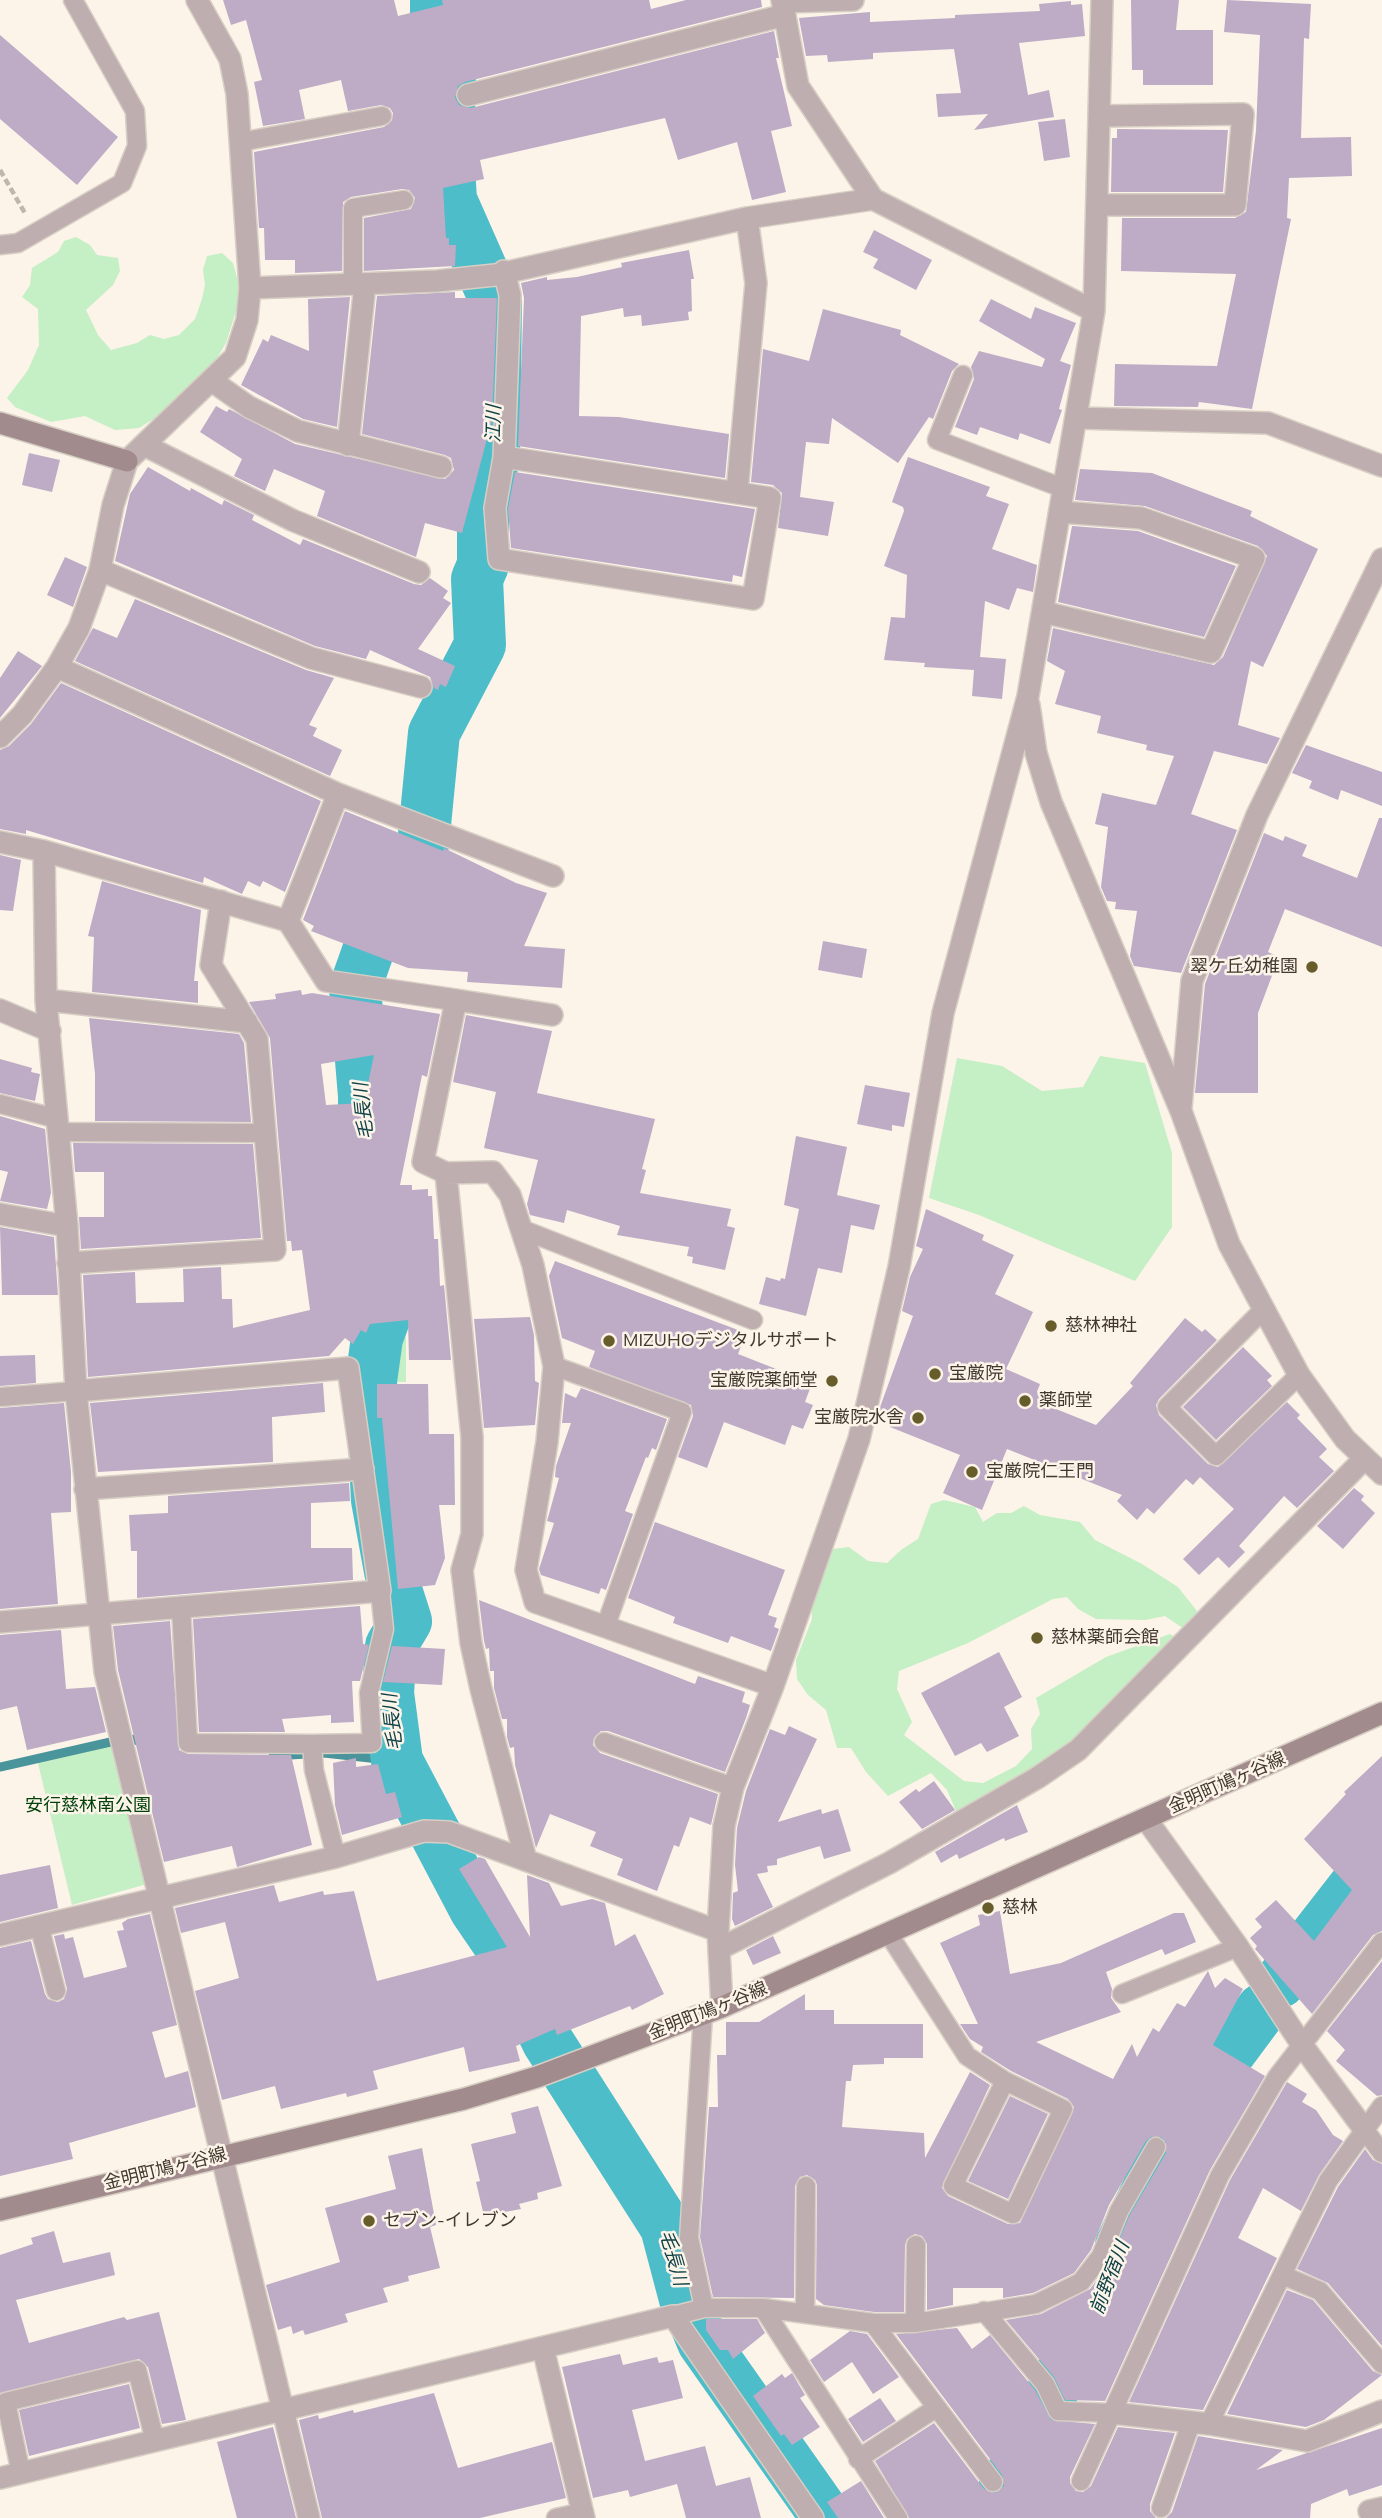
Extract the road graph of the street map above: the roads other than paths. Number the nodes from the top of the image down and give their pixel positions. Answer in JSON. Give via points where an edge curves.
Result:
{"nodes":[{"id":1,"x":73,"y":0,"type":"edge"},
{"id":2,"x":197,"y":0,"type":"edge"},
{"id":3,"x":853,"y":0,"type":"edge"},
{"id":4,"x":1102,"y":0,"type":"edge"},
{"id":5,"x":783,"y":6,"type":"edge"},
{"id":6,"x":468,"y":95,"type":"dead end"},
{"id":7,"x":382,"y":116,"type":"dead end"},
{"id":8,"x":1101,"y":116,"type":"junction"},
{"id":9,"x":240,"y":142,"type":"junction"},
{"id":10,"x":873,"y":199,"type":"junction"},
{"id":11,"x":404,"y":200,"type":"dead end"},
{"id":12,"x":1098,"y":205,"type":"junction"},
{"id":13,"x":747,"y":218,"type":"junction"},
{"id":14,"x":0,"y":245,"type":"edge"},
{"id":15,"x":504,"y":271,"type":"junction"},
{"id":16,"x":359,"y":284,"type":"junction"},
{"id":17,"x":250,"y":288,"type":"junction"},
{"id":18,"x":1094,"y":311,"type":"junction"},
{"id":19,"x":963,"y":375,"type":"dead end"},
{"id":20,"x":212,"y":381,"type":"junction"},
{"id":21,"x":1077,"y":418,"type":"junction"},
{"id":22,"x":0,"y":423,"type":"edge"},
{"id":23,"x":144,"y":445,"type":"junction"},
{"id":24,"x":348,"y":445,"type":"junction"},
{"id":25,"x":504,"y":457,"type":"junction"},
{"id":26,"x":127,"y":461,"type":"junction"},
{"id":27,"x":1382,"y":466,"type":"edge"},
{"id":28,"x":441,"y":467,"type":"dead end"},
{"id":29,"x":1065,"y":489,"type":"junction"},
{"id":30,"x":737,"y":492,"type":"junction"},
{"id":31,"x":1060,"y":512,"type":"junction"},
{"id":32,"x":1382,"y":559,"type":"edge"},
{"id":33,"x":100,"y":570,"type":"junction"},
{"id":34,"x":419,"y":572,"type":"dead end"},
{"id":35,"x":1043,"y":612,"type":"junction"},
{"id":36,"x":57,"y":667,"type":"junction"},
{"id":37,"x":421,"y":687,"type":"dead end"},
{"id":38,"x":1028,"y":696,"type":"junction"},
{"id":39,"x":0,"y":737,"type":"edge"},
{"id":40,"x":338,"y":794,"type":"junction"},
{"id":41,"x":0,"y":842,"type":"edge"},
{"id":42,"x":44,"y":851,"type":"junction"},
{"id":43,"x":553,"y":876,"type":"dead end"},
{"id":44,"x":221,"y":901,"type":"junction"},
{"id":45,"x":288,"y":921,"type":"junction"},
{"id":46,"x":46,"y":1000,"type":"junction"},
{"id":47,"x":456,"y":1000,"type":"junction"},
{"id":48,"x":0,"y":1010,"type":"edge"},
{"id":49,"x":552,"y":1015,"type":"dead end"},
{"id":50,"x":247,"y":1022,"type":"junction"},
{"id":51,"x":50,"y":1031,"type":"junction"},
{"id":52,"x":0,"y":1104,"type":"edge"},
{"id":53,"x":1181,"y":1111,"type":"junction"},
{"id":54,"x":59,"y":1126,"type":"junction"},
{"id":55,"x":266,"y":1133,"type":"junction"},
{"id":56,"x":446,"y":1173,"type":"junction"},
{"id":57,"x":0,"y":1214,"type":"edge"},
{"id":58,"x":67,"y":1226,"type":"junction"},
{"id":59,"x":521,"y":1229,"type":"junction"},
{"id":60,"x":68,"y":1263,"type":"junction"},
{"id":61,"x":1264,"y":1309,"type":"junction"},
{"id":62,"x":753,"y":1321,"type":"dead end"},
{"id":63,"x":554,"y":1366,"type":"junction"},
{"id":64,"x":1299,"y":1375,"type":"junction"},
{"id":65,"x":76,"y":1391,"type":"junction"},
{"id":66,"x":0,"y":1397,"type":"edge"},
{"id":67,"x":1365,"y":1458,"type":"junction"},
{"id":68,"x":363,"y":1469,"type":"junction"},
{"id":69,"x":1382,"y":1474,"type":"edge"},
{"id":70,"x":85,"y":1489,"type":"junction"},
{"id":71,"x":380,"y":1591,"type":"junction"},
{"id":72,"x":181,"y":1606,"type":"junction"},
{"id":73,"x":100,"y":1612,"type":"junction"},
{"id":74,"x":0,"y":1622,"type":"edge"},
{"id":75,"x":606,"y":1625,"type":"junction"},
{"id":76,"x":773,"y":1686,"type":"junction"},
{"id":77,"x":1382,"y":1713,"type":"edge"},
{"id":78,"x":604,"y":1742,"type":"dead end"},
{"id":79,"x":312,"y":1744,"type":"junction"},
{"id":80,"x":733,"y":1787,"type":"junction"},
{"id":81,"x":1146,"y":1819,"type":"junction"},
{"id":82,"x":336,"y":1857,"type":"junction"},
{"id":83,"x":526,"y":1860,"type":"junction"},
{"id":84,"x":159,"y":1897,"type":"junction"},
{"id":85,"x":39,"y":1925,"type":"junction"},
{"id":86,"x":888,"y":1933,"type":"junction"},
{"id":87,"x":0,"y":1935,"type":"edge"},
{"id":88,"x":718,"y":1940,"type":"junction"},
{"id":89,"x":1382,"y":1942,"type":"edge"},
{"id":90,"x":1238,"y":1947,"type":"junction"},
{"id":91,"x":56,"y":1991,"type":"dead end"},
{"id":92,"x":1122,"y":1994,"type":"dead end"},
{"id":93,"x":713,"y":2010,"type":"junction"},
{"id":94,"x":1301,"y":2045,"type":"junction"},
{"id":95,"x":1005,"y":2081,"type":"junction"},
{"id":96,"x":1382,"y":2106,"type":"edge"},
{"id":97,"x":1364,"y":2129,"type":"junction"},
{"id":98,"x":1156,"y":2147,"type":"dead end"},
{"id":99,"x":1382,"y":2153,"type":"edge"},
{"id":100,"x":223,"y":2155,"type":"junction"},
{"id":101,"x":806,"y":2186,"type":"dead end"},
{"id":102,"x":0,"y":2210,"type":"edge"},
{"id":103,"x":916,"y":2245,"type":"dead end"},
{"id":104,"x":1282,"y":2275,"type":"junction"},
{"id":105,"x":704,"y":2308,"type":"junction"},
{"id":106,"x":763,"y":2308,"type":"junction"},
{"id":107,"x":984,"y":2312,"type":"junction"},
{"id":108,"x":805,"y":2314,"type":"junction"},
{"id":109,"x":673,"y":2316,"type":"junction"},
{"id":110,"x":873,"y":2323,"type":"junction"},
{"id":111,"x":915,"y":2323,"type":"junction"},
{"id":112,"x":543,"y":2348,"type":"junction"},
{"id":113,"x":1382,"y":2364,"type":"edge"},
{"id":114,"x":936,"y":2408,"type":"junction"},
{"id":115,"x":1382,"y":2411,"type":"edge"},
{"id":116,"x":284,"y":2412,"type":"junction"},
{"id":117,"x":1112,"y":2413,"type":"junction"},
{"id":118,"x":1200,"y":2423,"type":"junction"},
{"id":119,"x":155,"y":2441,"type":"junction"},
{"id":120,"x":858,"y":2459,"type":"junction"},
{"id":121,"x":21,"y":2473,"type":"junction"},
{"id":122,"x":0,"y":2478,"type":"edge"},
{"id":123,"x":1081,"y":2481,"type":"dead end"},
{"id":124,"x":993,"y":2482,"type":"dead end"},
{"id":125,"x":1161,"y":2508,"type":"dead end"},
{"id":126,"x":584,"y":2515,"type":"edge"},
{"id":127,"x":309,"y":2518,"type":"edge"},
{"id":128,"x":556,"y":2518,"type":"edge"},
{"id":129,"x":813,"y":2518,"type":"edge"},
{"id":130,"x":898,"y":2518,"type":"edge"}],
"edges":[{"from":1,"to":14,"type":"lane","via":[[135,111],[137,146],[122,183],[18,243]]},
{"from":2,"to":9,"type":"street","via":[[230,59]]},
{"from":3,"to":5,"type":"street"},
{"from":4,"to":8,"type":"street"},
{"from":5,"to":6,"type":"street"},
{"from":5,"to":10,"type":"street","via":[[798,86]]},
{"from":7,"to":9,"type":"lane"},
{"from":8,"to":12,"type":"street"},
{"from":8,"to":12,"type":"street","via":[[1243,114],[1235,205]]},
{"from":9,"to":17,"type":"street"},
{"from":10,"to":13,"type":"street"},
{"from":10,"to":18,"type":"street"},
{"from":11,"to":16,"type":"lane","via":[[353,208]]},
{"from":12,"to":18,"type":"street"},
{"from":13,"to":15,"type":"street"},
{"from":13,"to":30,"type":"street","via":[[756,283]]},
{"from":15,"to":16,"type":"street","via":[[437,281]]},
{"from":15,"to":25,"type":"street","via":[[510,295]]},
{"from":16,"to":17,"type":"street"},
{"from":16,"to":24,"type":"street"},
{"from":17,"to":20,"type":"street","via":[[247,320],[235,357]]},
{"from":18,"to":21,"type":"street"},
{"from":19,"to":29,"type":"lane","via":[[937,440]]},
{"from":20,"to":23,"type":"street"},
{"from":20,"to":24,"type":"street","via":[[249,407],[298,431]]},
{"from":21,"to":27,"type":"street","via":[[1268,423]]},
{"from":21,"to":29,"type":"street"},
{"from":22,"to":26,"type":"main road"},
{"from":23,"to":26,"type":"street"},
{"from":23,"to":34,"type":"street","via":[[292,520]]},
{"from":24,"to":28,"type":"street"},
{"from":25,"to":30,"type":"street"},
{"from":25,"to":30,"type":"street","via":[[495,508],[499,559],[754,599],[770,498]]},
{"from":26,"to":33,"type":"street"},
{"from":29,"to":31,"type":"street"},
{"from":31,"to":35,"type":"street"},
{"from":31,"to":35,"type":"street","via":[[1141,518],[1254,558],[1211,652]]},
{"from":32,"to":53,"type":"street","via":[[1257,815],[1192,981]]},
{"from":33,"to":36,"type":"street","via":[[79,628]]},
{"from":33,"to":37,"type":"street","via":[[311,657]]},
{"from":35,"to":38,"type":"street"},
{"from":36,"to":39,"type":"street"},
{"from":36,"to":40,"type":"street"},
{"from":38,"to":53,"type":"street","via":[[1036,753],[1051,802]]},
{"from":38,"to":76,"type":"street","via":[[943,1013],[899,1267],[859,1439]]},
{"from":40,"to":43,"type":"street"},
{"from":40,"to":45,"type":"street"},
{"from":41,"to":42,"type":"street"},
{"from":42,"to":44,"type":"street"},
{"from":42,"to":46,"type":"street"},
{"from":44,"to":45,"type":"street"},
{"from":44,"to":50,"type":"street","via":[[211,965]]},
{"from":45,"to":47,"type":"street","via":[[326,981]]},
{"from":46,"to":50,"type":"street"},
{"from":46,"to":51,"type":"street"},
{"from":47,"to":49,"type":"street"},
{"from":47,"to":56,"type":"street","via":[[423,1162]]},
{"from":48,"to":51,"type":"street"},
{"from":50,"to":55,"type":"street","via":[[257,1039]]},
{"from":51,"to":54,"type":"street"},
{"from":52,"to":54,"type":"lane"},
{"from":53,"to":61,"type":"street","via":[[1229,1244]]},
{"from":54,"to":55,"type":"lane"},
{"from":54,"to":58,"type":"street"},
{"from":55,"to":60,"type":"street","via":[[275,1250]]},
{"from":56,"to":59,"type":"street","via":[[493,1172],[510,1195]]},
{"from":56,"to":83,"type":"street","via":[[472,1437],[472,1534],[463,1582],[481,1689]]},
{"from":57,"to":58,"type":"street"},
{"from":58,"to":60,"type":"street"},
{"from":59,"to":62,"type":"lane"},
{"from":59,"to":63,"type":"street"},
{"from":60,"to":65,"type":"street"},
{"from":61,"to":64,"type":"street"},
{"from":61,"to":64,"type":"lane","via":[[1167,1407],[1216,1456]]},
{"from":63,"to":75,"type":"street","via":[[526,1570],[536,1602]]},
{"from":63,"to":75,"type":"lane","via":[[682,1412]]},
{"from":64,"to":67,"type":"street","via":[[1345,1439]]},
{"from":65,"to":66,"type":"lane"},
{"from":65,"to":68,"type":"street","via":[[348,1368]]},
{"from":65,"to":70,"type":"street"},
{"from":67,"to":69,"type":"street"},
{"from":67,"to":88,"type":"street","via":[[1078,1749],[1037,1778],[889,1863]]},
{"from":68,"to":70,"type":"street"},
{"from":68,"to":71,"type":"street"},
{"from":70,"to":73,"type":"street"},
{"from":71,"to":72,"type":"street"},
{"from":71,"to":79,"type":"lane","via":[[384,1629],[369,1693],[372,1743]]},
{"from":72,"to":73,"type":"street"},
{"from":72,"to":79,"type":"lane","via":[[188,1743]]},
{"from":73,"to":74,"type":"street"},
{"from":73,"to":84,"type":"street","via":[[106,1672]]},
{"from":75,"to":76,"type":"street"},
{"from":76,"to":80,"type":"street"},
{"from":77,"to":81,"type":"main road","name":"金明町鳩ヶ谷線"},
{"from":78,"to":80,"type":"lane"},
{"from":79,"to":82,"type":"lane"},
{"from":80,"to":88,"type":"street","via":[[724,1826]]},
{"from":81,"to":86,"type":"main road","name":"金明町鳩ヶ谷線"},
{"from":81,"to":90,"type":"street"},
{"from":82,"to":83,"type":"street","via":[[437,1831]]},
{"from":82,"to":84,"type":"street"},
{"from":83,"to":88,"type":"street"},
{"from":84,"to":85,"type":"street"},
{"from":84,"to":100,"type":"street"},
{"from":85,"to":87,"type":"street"},
{"from":85,"to":91,"type":"lane"},
{"from":86,"to":93,"type":"main road","name":"金明町鳩ヶ谷線"},
{"from":86,"to":95,"type":"lane","via":[[967,2056]]},
{"from":88,"to":93,"type":"street"},
{"from":89,"to":94,"type":"lane"},
{"from":90,"to":92,"type":"lane"},
{"from":90,"to":94,"type":"street"},
{"from":93,"to":100,"type":"main road","name":"金明町鳩ヶ谷線","via":[[537,2077],[464,2099]]},
{"from":93,"to":105,"type":"lane","via":[[689,2238]]},
{"from":94,"to":97,"type":"street"},
{"from":94,"to":117,"type":"lane","via":[[1220,2175]]},
{"from":95,"to":95,"type":"lane","via":[[953,2186],[1013,2214],[1063,2109]]},
{"from":96,"to":97,"type":"lane"},
{"from":97,"to":99,"type":"lane"},
{"from":97,"to":104,"type":"lane","via":[[1328,2181]]},
{"from":98,"to":107,"type":"lane","via":[[1119,2211],[1101,2256],[1081,2282],[1036,2304]]},
{"from":100,"to":102,"type":"main road","name":"金明町鳩ヶ谷線"},
{"from":100,"to":116,"type":"street"},
{"from":101,"to":108,"type":"lane"},
{"from":103,"to":111,"type":"lane"},
{"from":104,"to":113,"type":"lane","via":[[1320,2291]]},
{"from":104,"to":118,"type":"lane"},
{"from":105,"to":106,"type":"lane"},
{"from":105,"to":109,"type":"lane"},
{"from":106,"to":108,"type":"lane"},
{"from":106,"to":120,"type":"lane"},
{"from":107,"to":111,"type":"lane"},
{"from":107,"to":117,"type":"lane","via":[[1045,2384],[1058,2411]]},
{"from":108,"to":110,"type":"lane"},
{"from":109,"to":112,"type":"street"},
{"from":109,"to":129,"type":"street"},
{"from":110,"to":111,"type":"lane"},
{"from":110,"to":114,"type":"lane"},
{"from":112,"to":116,"type":"street"},
{"from":112,"to":126,"type":"street"},
{"from":114,"to":120,"type":"lane"},
{"from":114,"to":124,"type":"lane"},
{"from":115,"to":118,"type":"street","via":[[1307,2441]]},
{"from":116,"to":119,"type":"street"},
{"from":116,"to":127,"type":"street"},
{"from":117,"to":118,"type":"street"},
{"from":117,"to":123,"type":"lane"},
{"from":118,"to":125,"type":"lane"},
{"from":119,"to":121,"type":"street"},
{"from":119,"to":121,"type":"lane","via":[[137,2370],[32,2395],[6,2402]]},
{"from":120,"to":130,"type":"lane"},
{"from":121,"to":122,"type":"street"},
{"from":126,"to":128,"type":"lane"}]}
